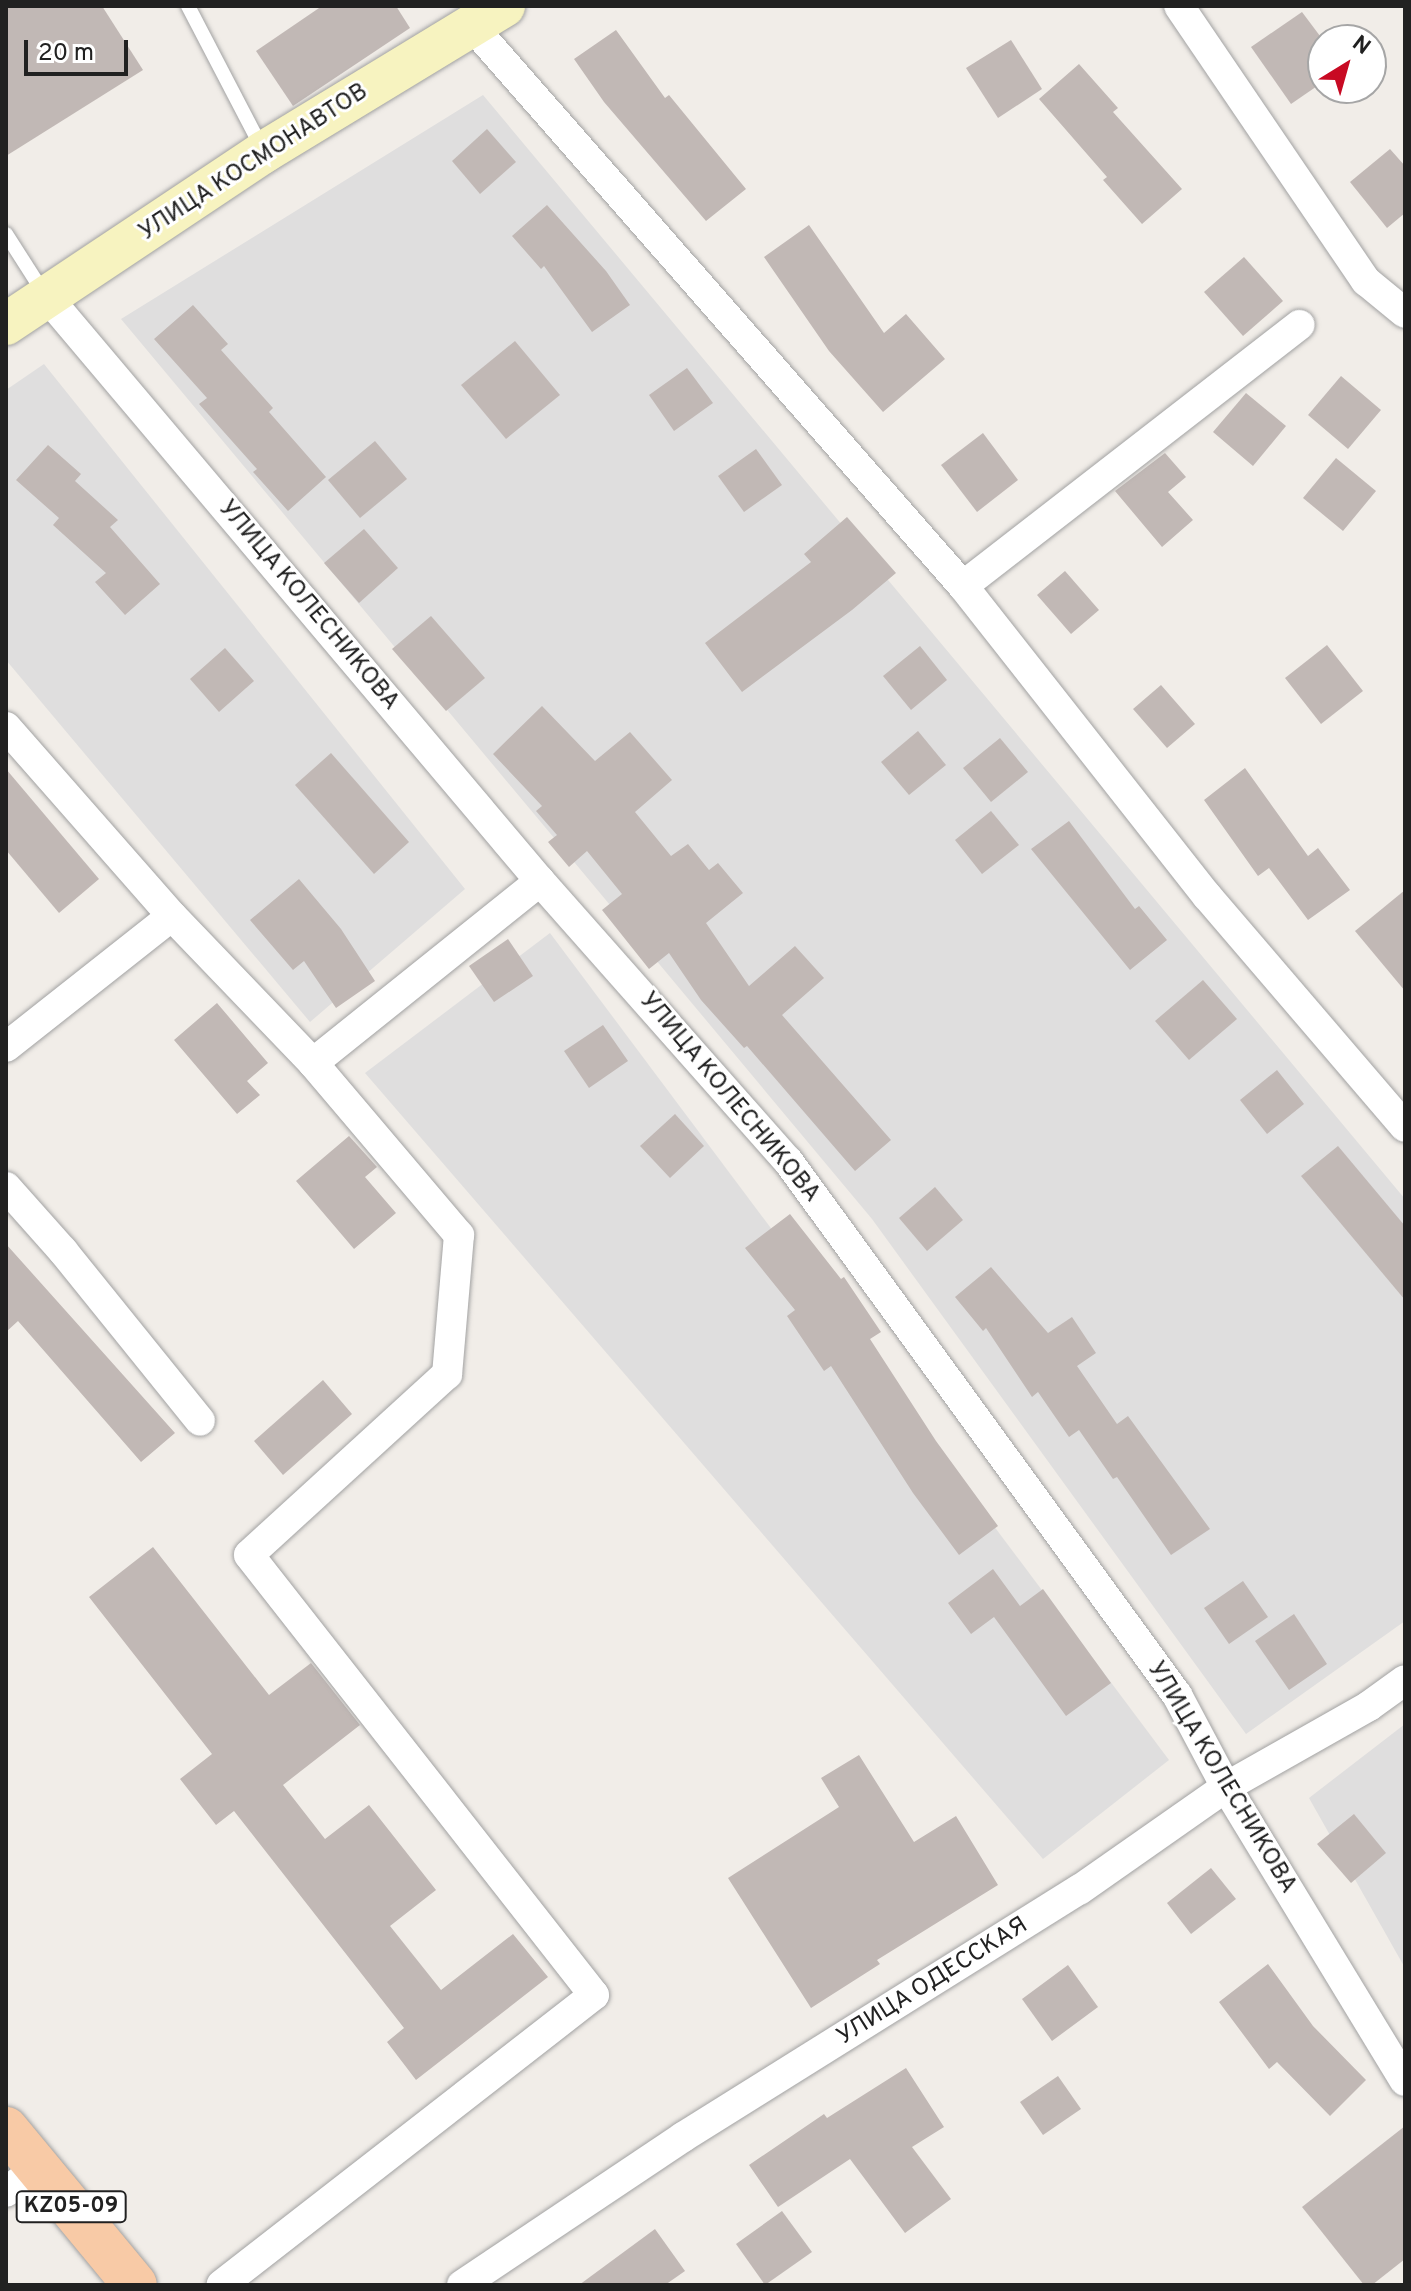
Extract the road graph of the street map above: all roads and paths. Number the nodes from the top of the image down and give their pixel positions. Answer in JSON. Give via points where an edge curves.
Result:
{"nodes":[{"id":1,"x":188,"y":6,"type":"edge"},
{"id":2,"x":1179,"y":6,"type":"edge"},
{"id":3,"x":488,"y":16,"type":"edge"},
{"id":4,"x":264,"y":152,"type":"junction"},
{"id":5,"x":6,"y":234,"type":"edge"},
{"id":6,"x":48,"y":298,"type":"junction"},
{"id":7,"x":1405,"y":313,"type":"edge"},
{"id":8,"x":6,"y":324,"type":"edge"},
{"id":9,"x":1300,"y":325,"type":"dead end"},
{"id":10,"x":963,"y":586,"type":"junction"},
{"id":11,"x":6,"y":727,"type":"edge"},
{"id":12,"x":540,"y":881,"type":"junction"},
{"id":13,"x":172,"y":916,"type":"junction"},
{"id":14,"x":6,"y":1047,"type":"edge"},
{"id":15,"x":313,"y":1063,"type":"junction"},
{"id":16,"x":1405,"y":1127,"type":"edge"},
{"id":17,"x":6,"y":1187,"type":"edge"},
{"id":18,"x":200,"y":1421,"type":"dead end"},
{"id":19,"x":1405,"y":1680,"type":"edge"},
{"id":20,"x":1226,"y":1787,"type":"junction"},
{"id":21,"x":1405,"y":2081,"type":"edge"},
{"id":22,"x":6,"y":2129,"type":"edge"},
{"id":23,"x":22,"y":2180,"type":"edge"},
{"id":24,"x":135,"y":2285,"type":"edge"},
{"id":25,"x":221,"y":2285,"type":"edge"},
{"id":26,"x":462,"y":2285,"type":"edge"}],
"edges":[{"from":1,"to":4,"type":"lane"},
{"from":2,"to":7,"type":"street","via":[[1366,281]]},
{"from":3,"to":4,"type":"main road","name":"УЛИЦА КОСМОНАВТОВ"},
{"from":3,"to":10,"type":"street"},
{"from":4,"to":6,"type":"main road","name":"УЛИЦА КОСМОНАВТОВ"},
{"from":5,"to":6,"type":"lane"},
{"from":6,"to":8,"type":"main road","name":"УЛИЦА КОСМОНАВТОВ"},
{"from":6,"to":12,"type":"street","name":"УЛИЦА КОЛЕСНИКОВА"},
{"from":9,"to":10,"type":"street"},
{"from":10,"to":16,"type":"street","via":[[1207,896]]},
{"from":11,"to":13,"type":"street"},
{"from":12,"to":15,"type":"street"},
{"from":12,"to":20,"type":"street","name":"УЛИЦА КОЛЕСНИКОВА","via":[[788,1161],[1177,1695]]},
{"from":13,"to":14,"type":"street"},
{"from":13,"to":15,"type":"street"},
{"from":15,"to":25,"type":"street","via":[[459,1235],[447,1374],[249,1555],[594,1995]]},
{"from":17,"to":18,"type":"street"},
{"from":19,"to":20,"type":"street","name":"УЛИЦА ОДЕССКАЯ"},
{"from":20,"to":21,"type":"street","name":"УЛИЦА КОЛЕСНИКОВА"},
{"from":20,"to":26,"type":"street","name":"УЛИЦА ОДЕССКАЯ","via":[[1079,1890],[683,2137]]},
{"from":22,"to":23,"type":"main road","number":"KZ05-09"},
{"from":23,"to":24,"type":"main road","number":"KZ05-09"}]}
